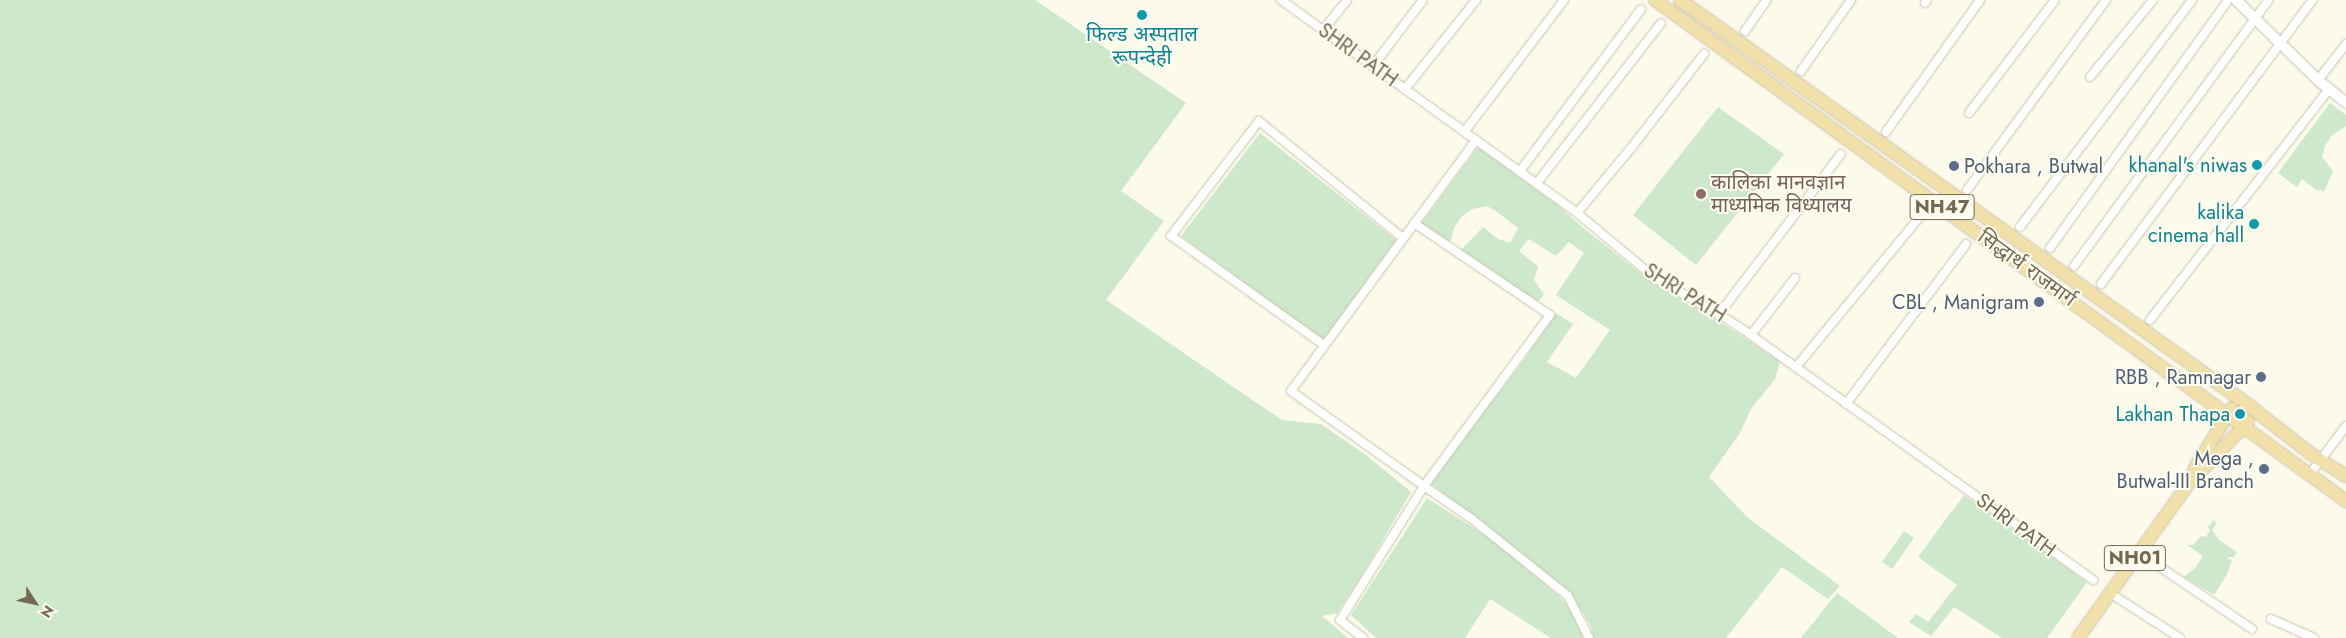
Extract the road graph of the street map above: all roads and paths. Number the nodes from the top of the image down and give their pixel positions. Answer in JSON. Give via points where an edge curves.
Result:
{"nodes":[{"id":1,"x":1281,"y":0,"type":"edge"},
{"id":2,"x":1347,"y":0,"type":"edge"},
{"id":3,"x":1424,"y":0,"type":"edge"},
{"id":4,"x":1476,"y":0,"type":"edge"},
{"id":5,"x":1564,"y":0,"type":"edge"},
{"id":6,"x":1655,"y":0,"type":"edge"},
{"id":7,"x":1680,"y":0,"type":"edge"},
{"id":8,"x":1767,"y":0,"type":"edge"},
{"id":9,"x":1851,"y":0,"type":"edge"},
{"id":10,"x":1980,"y":0,"type":"edge"},
{"id":11,"x":2056,"y":0,"type":"edge"},
{"id":12,"x":2106,"y":0,"type":"edge"},
{"id":13,"x":2153,"y":0,"type":"edge"},
{"id":14,"x":2192,"y":0,"type":"edge"},
{"id":15,"x":2228,"y":0,"type":"edge"},
{"id":16,"x":2236,"y":0,"type":"edge"},
{"id":17,"x":2268,"y":0,"type":"edge"},
{"id":18,"x":2313,"y":0,"type":"edge"},
{"id":19,"x":1641,"y":9,"type":"dead end"},
{"id":20,"x":2254,"y":17,"type":"junction"},
{"id":21,"x":1661,"y":23,"type":"dead end"},
{"id":22,"x":1324,"y":30,"type":"junction"},
{"id":23,"x":1745,"y":31,"type":"dead end"},
{"id":24,"x":2281,"y":43,"type":"junction"},
{"id":25,"x":2346,"y":44,"type":"edge"},
{"id":26,"x":1704,"y":54,"type":"dead end"},
{"id":27,"x":1373,"y":66,"type":"junction"},
{"id":28,"x":1801,"y":71,"type":"dead end"},
{"id":29,"x":2090,"y":77,"type":"dead end"},
{"id":30,"x":2318,"y":80,"type":"junction"},
{"id":31,"x":2328,"y":88,"type":"junction"},
{"id":32,"x":1405,"y":89,"type":"junction"},
{"id":33,"x":2346,"y":103,"type":"edge"},
{"id":34,"x":1969,"y":113,"type":"dead end"},
{"id":35,"x":1465,"y":131,"type":"junction"},
{"id":36,"x":1886,"y":132,"type":"dead end"},
{"id":37,"x":1476,"y":140,"type":"junction"},
{"id":38,"x":1841,"y":154,"type":"dead end"},
{"id":39,"x":1520,"y":171,"type":"junction"},
{"id":40,"x":1537,"y":183,"type":"junction"},
{"id":41,"x":1967,"y":190,"type":"dead end"},
{"id":42,"x":1577,"y":213,"type":"junction"},
{"id":43,"x":1923,"y":213,"type":"dead end"},
{"id":44,"x":1414,"y":224,"type":"junction"},
{"id":45,"x":2020,"y":227,"type":"dead end"},
{"id":46,"x":1404,"y":238,"type":"junction"},
{"id":47,"x":1966,"y":244,"type":"dead end"},
{"id":48,"x":2050,"y":248,"type":"dead end"},
{"id":49,"x":2074,"y":266,"type":"dead end"},
{"id":50,"x":1795,"y":278,"type":"dead end"},
{"id":51,"x":2101,"y":284,"type":"dead end"},
{"id":52,"x":1719,"y":314,"type":"junction"},
{"id":53,"x":2150,"y":320,"type":"dead end"},
{"id":54,"x":1751,"y":334,"type":"junction"},
{"id":55,"x":1324,"y":346,"type":"junction"},
{"id":56,"x":1796,"y":367,"type":"junction"},
{"id":57,"x":2241,"y":401,"type":"junction"},
{"id":58,"x":1846,"y":404,"type":"junction"},
{"id":59,"x":2254,"y":411,"type":"junction"},
{"id":60,"x":2228,"y":415,"type":"junction"},
{"id":61,"x":2243,"y":426,"type":"junction"},
{"id":62,"x":2346,"y":426,"type":"edge"},
{"id":63,"x":2321,"y":459,"type":"junction"},
{"id":64,"x":2310,"y":474,"type":"junction"},
{"id":65,"x":2346,"y":476,"type":"edge"},
{"id":66,"x":2192,"y":479,"type":"junction"},
{"id":67,"x":1424,"y":486,"type":"junction"},
{"id":68,"x":2346,"y":501,"type":"edge"},
{"id":69,"x":2139,"y":553,"type":"junction"},
{"id":70,"x":2093,"y":580,"type":"dead end"},
{"id":71,"x":2110,"y":593,"type":"junction"},
{"id":72,"x":2271,"y":619,"type":"dead end"},
{"id":73,"x":2252,"y":628,"type":"dead end"},
{"id":74,"x":1363,"y":638,"type":"edge"},
{"id":75,"x":1589,"y":638,"type":"edge"},
{"id":76,"x":2078,"y":638,"type":"edge"},
{"id":77,"x":2180,"y":638,"type":"edge"},
{"id":78,"x":2314,"y":638,"type":"edge"}],
"edges":[{"from":1,"to":22,"type":"street","name":"SHRI PATH"},
{"from":2,"to":22,"type":"street"},
{"from":3,"to":27,"type":"street"},
{"from":4,"to":32,"type":"street"},
{"from":5,"to":35,"type":"street"},
{"from":6,"to":60,"type":"highway","name":"सिद्धार्थ राजमार्ग","number":"NH47"},
{"from":7,"to":57,"type":"highway","name":"सिद्धार्थ राजमार्ग","number":"NH47"},
{"from":8,"to":23,"type":"street"},
{"from":9,"to":28,"type":"street"},
{"from":10,"to":36,"type":"street"},
{"from":11,"to":34,"type":"street"},
{"from":12,"to":41,"type":"street"},
{"from":13,"to":29,"type":"street"},
{"from":14,"to":45,"type":"street"},
{"from":15,"to":48,"type":"street"},
{"from":16,"to":20,"type":"street"},
{"from":17,"to":20,"type":"street"},
{"from":18,"to":24,"type":"street"},
{"from":19,"to":39,"type":"street"},
{"from":20,"to":24,"type":"street"},
{"from":20,"to":49,"type":"street"},
{"from":21,"to":40,"type":"street"},
{"from":22,"to":27,"type":"street","name":"SHRI PATH"},
{"from":24,"to":30,"type":"street"},
{"from":24,"to":51,"type":"street"},
{"from":25,"to":30,"type":"street"},
{"from":26,"to":42,"type":"street"},
{"from":27,"to":32,"type":"street","name":"SHRI PATH"},
{"from":30,"to":31,"type":"street"},
{"from":31,"to":33,"type":"street"},
{"from":31,"to":53,"type":"street"},
{"from":32,"to":35,"type":"street","name":"SHRI PATH"},
{"from":35,"to":37,"type":"street","name":"SHRI PATH"},
{"from":37,"to":39,"type":"street","name":"SHRI PATH"},
{"from":37,"to":44,"type":"street"},
{"from":38,"to":52,"type":"street"},
{"from":39,"to":40,"type":"street","name":"SHRI PATH"},
{"from":40,"to":42,"type":"street","name":"SHRI PATH"},
{"from":42,"to":52,"type":"street","name":"SHRI PATH","via":[[1655,278]]},
{"from":43,"to":56,"type":"street"},
{"from":44,"to":46,"type":"street"},
{"from":44,"to":67,"type":"street","via":[[1550,315]]},
{"from":46,"to":55,"type":"street"},
{"from":46,"to":55,"type":"street","via":[[1260,121],[1172,236]]},
{"from":47,"to":58,"type":"street"},
{"from":50,"to":54,"type":"street"},
{"from":52,"to":54,"type":"street","name":"SHRI PATH"},
{"from":54,"to":56,"type":"street","name":"SHRI PATH"},
{"from":55,"to":67,"type":"street","via":[[1290,390]]},
{"from":56,"to":58,"type":"street","name":"SHRI PATH"},
{"from":57,"to":59,"type":"highway","name":"सिद्धार्थ राजमार्ग"},
{"from":57,"to":60,"type":"highway","number":"NH01"},
{"from":58,"to":70,"type":"street","name":"SHRI PATH"},
{"from":59,"to":61,"type":"highway"},
{"from":59,"to":63,"type":"highway","name":"सिद्धार्थ राजमार्ग"},
{"from":60,"to":61,"type":"highway","number":"NH47"},
{"from":60,"to":66,"type":"highway","number":"NH01","via":[[2196,466]]},
{"from":61,"to":64,"type":"highway"},
{"from":61,"to":66,"type":"highway","number":"NH01"},
{"from":62,"to":63,"type":"street"},
{"from":63,"to":64,"type":"street"},
{"from":63,"to":65,"type":"highway","name":"सिद्धार्थ राजमार्ग"},
{"from":64,"to":68,"type":"highway"},
{"from":66,"to":69,"type":"highway","number":"NH01"},
{"from":67,"to":74,"type":"street","via":[[1340,620]]},
{"from":67,"to":75,"type":"street","via":[[1472,519],[1568,596]]},
{"from":69,"to":71,"type":"highway","number":"NH01"},
{"from":69,"to":73,"type":"street"},
{"from":71,"to":76,"type":"highway","number":"NH01"},
{"from":71,"to":77,"type":"street"},
{"from":72,"to":78,"type":"street"}]}
